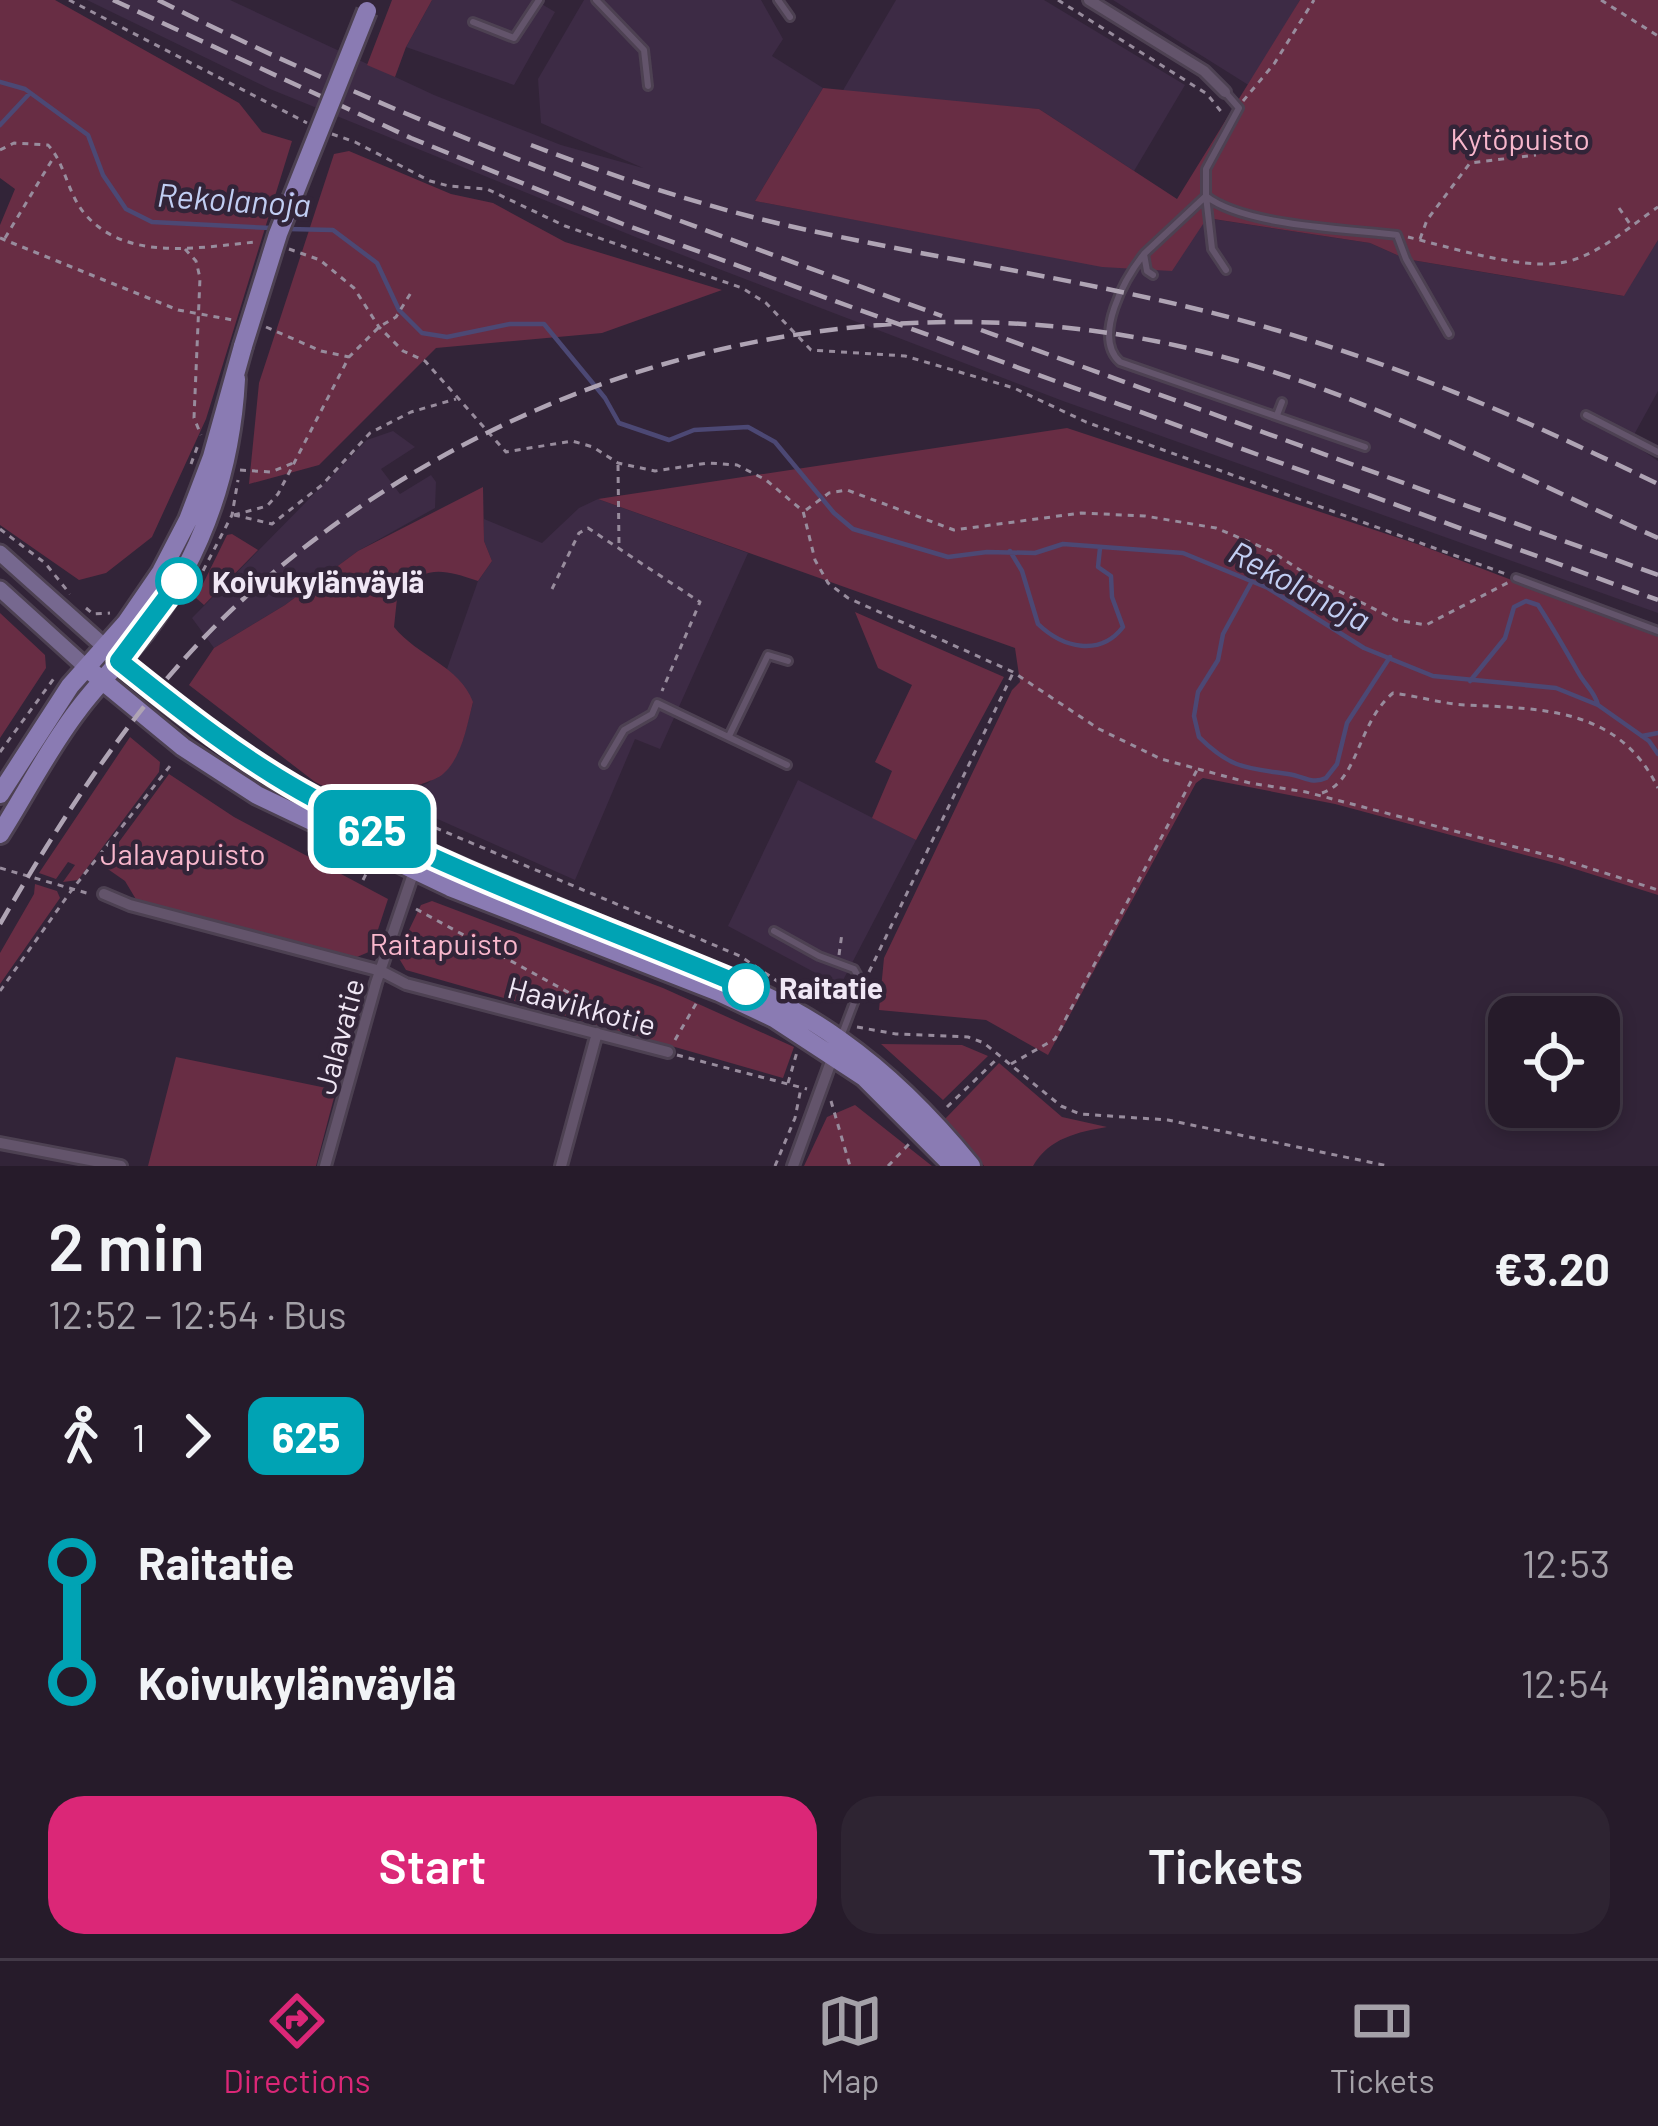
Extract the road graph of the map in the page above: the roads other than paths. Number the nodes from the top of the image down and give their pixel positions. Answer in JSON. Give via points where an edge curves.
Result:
{"nodes":[{"id":1,"x":539,"y":0,"type":"edge"},
{"id":2,"x":596,"y":0,"type":"edge"},
{"id":3,"x":778,"y":0,"type":"edge"},
{"id":4,"x":1089,"y":0,"type":"edge"},
{"id":5,"x":369,"y":5,"type":"edge"},
{"id":6,"x":790,"y":17,"type":"dead end"},
{"id":7,"x":473,"y":22,"type":"dead end"},
{"id":8,"x":649,"y":86,"type":"dead end"},
{"id":9,"x":1225,"y":92,"type":"joint"},
{"id":10,"x":1206,"y":196,"type":"junction"},
{"id":11,"x":1144,"y":254,"type":"junction"},
{"id":12,"x":1226,"y":271,"type":"dead end"},
{"id":13,"x":1153,"y":274,"type":"dead end"},
{"id":14,"x":1450,"y":334,"type":"dead end"},
{"id":15,"x":236,"y":379,"type":"junction"},
{"id":16,"x":1282,"y":402,"type":"dead end"},
{"id":17,"x":1277,"y":415,"type":"junction"},
{"id":18,"x":1586,"y":415,"type":"dead end"},
{"id":19,"x":1365,"y":447,"type":"dead end"},
{"id":20,"x":1658,"y":452,"type":"edge"},
{"id":21,"x":0,"y":553,"type":"edge"},
{"id":22,"x":1516,"y":578,"type":"road end"},
{"id":23,"x":0,"y":589,"type":"edge"},
{"id":24,"x":1658,"y":631,"type":"edge"},
{"id":25,"x":112,"y":654,"type":"junction"},
{"id":26,"x":788,"y":662,"type":"dead end"},
{"id":27,"x":95,"y":674,"type":"junction"},
{"id":28,"x":729,"y":736,"type":"junction"},
{"id":29,"x":604,"y":764,"type":"dead end"},
{"id":30,"x":787,"y":764,"type":"dead end"},
{"id":31,"x":0,"y":794,"type":"edge"},
{"id":32,"x":0,"y":834,"type":"edge"},
{"id":33,"x":421,"y":851,"type":"junction"},
{"id":34,"x":414,"y":872,"type":"junction"},
{"id":35,"x":104,"y":894,"type":"road end"},
{"id":36,"x":774,"y":931,"type":"dead end"},
{"id":37,"x":381,"y":971,"type":"junction"},
{"id":38,"x":597,"y":1033,"type":"junction"},
{"id":39,"x":840,"y":1039,"type":"junction"},
{"id":40,"x":668,"y":1052,"type":"road end"},
{"id":41,"x":0,"y":1143,"type":"edge"},
{"id":42,"x":121,"y":1166,"type":"edge"},
{"id":43,"x":326,"y":1166,"type":"edge"},
{"id":44,"x":561,"y":1166,"type":"edge"},
{"id":45,"x":794,"y":1166,"type":"edge"},
{"id":46,"x":953,"y":1166,"type":"edge"},
{"id":47,"x":970,"y":1166,"type":"edge"}],
"edges":[{"from":1,"to":7,"type":"lane","via":[[514,38]]},
{"from":2,"to":8,"type":"lane","via":[[644,50]]},
{"from":3,"to":6,"type":"lane"},
{"from":4,"to":9,"type":"street"},
{"from":5,"to":15,"type":"main road","bridge":true,"via":[[302,170]]},
{"from":9,"to":10,"type":"lane","via":[[1239,108],[1206,169]]},
{"from":10,"to":11,"type":"lane"},
{"from":10,"to":12,"type":"lane","via":[[1212,249]]},
{"from":10,"to":14,"type":"lane","via":[[1255,217],[1397,235]]},
{"from":11,"to":13,"type":"lane"},
{"from":11,"to":17,"type":"lane","via":[[1117,293],[1112,355]]},
{"from":15,"to":25,"type":"main road","via":[[188,520]]},
{"from":15,"to":25,"type":"main road","via":[[229,459],[191,560],[166,602]]},
{"from":16,"to":17,"type":"lane"},
{"from":17,"to":19,"type":"lane"},
{"from":18,"to":20,"type":"lane"},
{"from":21,"to":25,"type":"main road"},
{"from":22,"to":24,"type":"lane"},
{"from":23,"to":27,"type":"main road"},
{"from":25,"to":27,"type":"main road"},
{"from":25,"to":33,"type":"main road","via":[[261,766]]},
{"from":26,"to":28,"type":"lane","via":[[768,655]]},
{"from":27,"to":31,"type":"main road","via":[[40,729]]},
{"from":27,"to":32,"type":"main road"},
{"from":27,"to":34,"type":"main road","via":[[257,795]]},
{"from":28,"to":29,"type":"lane","via":[[657,703],[624,730]]},
{"from":28,"to":30,"type":"lane"},
{"from":33,"to":34,"type":"street","name":"Jalavatie"},
{"from":33,"to":39,"type":"main road","via":[[746,987]]},
{"from":34,"to":37,"type":"street","name":"Jalavatie"},
{"from":34,"to":39,"type":"main road"},
{"from":35,"to":37,"type":"street","name":"Haavikkotie"},
{"from":36,"to":39,"type":"lane","via":[[854,969],[859,978]]},
{"from":37,"to":38,"type":"street","name":"Haavikkotie"},
{"from":37,"to":43,"type":"street","name":"Jalavatie"},
{"from":38,"to":40,"type":"street","name":"Haavikkotie"},
{"from":38,"to":44,"type":"street"},
{"from":39,"to":45,"type":"street"},
{"from":39,"to":46,"type":"main road"},
{"from":39,"to":47,"type":"main road","via":[[926,1112]]},
{"from":41,"to":42,"type":"street"}]}
